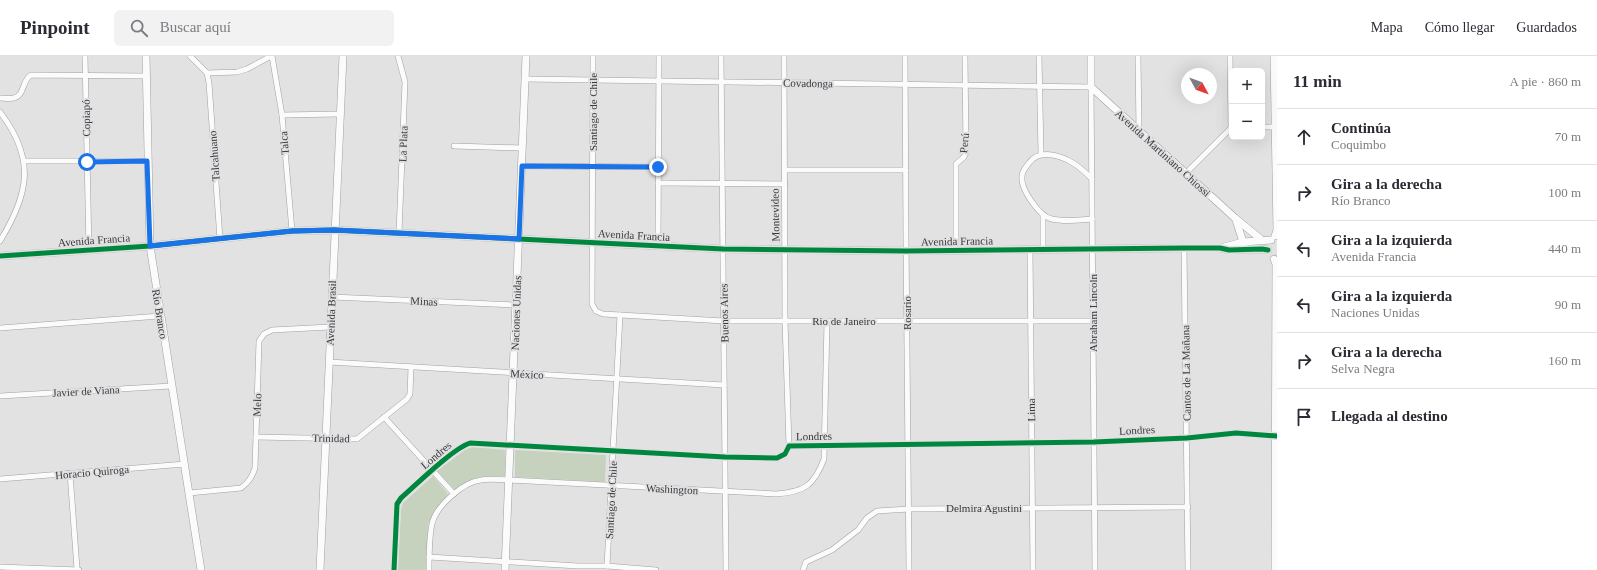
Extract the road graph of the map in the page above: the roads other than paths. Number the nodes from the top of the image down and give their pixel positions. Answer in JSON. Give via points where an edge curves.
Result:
{"nodes":[{"id":1,"x":86,"y":56,"type":"edge"},
{"id":2,"x":146,"y":56,"type":"edge"},
{"id":3,"x":190,"y":56,"type":"edge"},
{"id":4,"x":271,"y":56,"type":"edge"},
{"id":5,"x":343,"y":56,"type":"edge"},
{"id":6,"x":398,"y":56,"type":"edge"},
{"id":7,"x":526,"y":56,"type":"edge"},
{"id":8,"x":593,"y":56,"type":"edge"},
{"id":9,"x":658,"y":56,"type":"edge"},
{"id":10,"x":722,"y":56,"type":"edge"},
{"id":11,"x":784,"y":56,"type":"edge"},
{"id":12,"x":905,"y":56,"type":"edge"},
{"id":13,"x":965,"y":56,"type":"edge"},
{"id":14,"x":1039,"y":56,"type":"edge"},
{"id":15,"x":1091,"y":56,"type":"edge"},
{"id":16,"x":1138,"y":56,"type":"edge"},
{"id":17,"x":1230,"y":56,"type":"edge"},
{"id":18,"x":1274,"y":56,"type":"edge"},
{"id":19,"x":207,"y":73,"type":"junction"},
{"id":20,"x":86,"y":75,"type":"junction"},
{"id":21,"x":146,"y":76,"type":"junction"},
{"id":22,"x":525,"y":79,"type":"junction"},
{"id":23,"x":593,"y":80,"type":"junction"},
{"id":24,"x":659,"y":81,"type":"junction"},
{"id":25,"x":722,"y":82,"type":"junction"},
{"id":26,"x":784,"y":83,"type":"junction"},
{"id":27,"x":906,"y":85,"type":"junction"},
{"id":28,"x":966,"y":86,"type":"junction"},
{"id":29,"x":1040,"y":86,"type":"junction"},
{"id":30,"x":1091,"y":87,"type":"junction"},
{"id":31,"x":0,"y":98,"type":"edge"},
{"id":32,"x":1231,"y":104,"type":"edge"},
{"id":33,"x":0,"y":112,"type":"edge"},
{"id":34,"x":340,"y":114,"type":"junction"},
{"id":35,"x":282,"y":115,"type":"junction"},
{"id":36,"x":1265,"y":127,"type":"edge"},
{"id":37,"x":1276,"y":127,"type":"edge"},
{"id":38,"x":1139,"y":130,"type":"junction"},
{"id":39,"x":1229,"y":130,"type":"edge"},
{"id":40,"x":454,"y":146,"type":"dead end"},
{"id":41,"x":522,"y":148,"type":"junction"},
{"id":42,"x":1041,"y":154,"type":"junction"},
{"id":43,"x":24,"y":161,"type":"junction"},
{"id":44,"x":147,"y":161,"type":"junction"},
{"id":45,"x":87,"y":162,"type":"junction"},
{"id":46,"x":522,"y":166,"type":"junction"},
{"id":47,"x":593,"y":166,"type":"junction"},
{"id":48,"x":658,"y":167,"type":"junction"},
{"id":49,"x":785,"y":170,"type":"junction"},
{"id":50,"x":906,"y":170,"type":"junction"},
{"id":51,"x":1186,"y":173,"type":"junction"},
{"id":52,"x":1092,"y":179,"type":"junction"},
{"id":53,"x":658,"y":183,"type":"junction"},
{"id":54,"x":722,"y":184,"type":"junction"},
{"id":55,"x":785,"y":184,"type":"junction"},
{"id":56,"x":1043,"y":215,"type":"junction"},
{"id":57,"x":1235,"y":218,"type":"junction"},
{"id":58,"x":1092,"y":219,"type":"junction"},
{"id":59,"x":334,"y":230,"type":"junction"},
{"id":60,"x":292,"y":231,"type":"junction"},
{"id":61,"x":399,"y":233,"type":"junction"},
{"id":62,"x":1274,"y":237,"type":"edge"},
{"id":63,"x":220,"y":239,"type":"junction"},
{"id":64,"x":519,"y":239,"type":"junction"},
{"id":65,"x":1262,"y":240,"type":"junction"},
{"id":66,"x":0,"y":241,"type":"edge"},
{"id":67,"x":592,"y":242,"type":"junction"},
{"id":68,"x":1243,"y":242,"type":"junction"},
{"id":69,"x":150,"y":246,"type":"junction"},
{"id":70,"x":658,"y":246,"type":"junction"},
{"id":71,"x":1184,"y":248,"type":"junction"},
{"id":72,"x":1220,"y":248,"type":"junction"},
{"id":73,"x":723,"y":249,"type":"junction"},
{"id":74,"x":1092,"y":249,"type":"junction"},
{"id":75,"x":1249,"y":249,"type":"junction"},
{"id":76,"x":786,"y":250,"type":"junction"},
{"id":77,"x":1030,"y":250,"type":"junction"},
{"id":78,"x":1043,"y":250,"type":"junction"},
{"id":79,"x":1268,"y":250,"type":"junction"},
{"id":80,"x":89,"y":251,"type":"junction"},
{"id":81,"x":906,"y":251,"type":"junction"},
{"id":82,"x":956,"y":251,"type":"junction"},
{"id":83,"x":0,"y":256,"type":"edge"},
{"id":84,"x":1276,"y":259,"type":"edge"},
{"id":85,"x":332,"y":297,"type":"junction"},
{"id":86,"x":516,"y":305,"type":"junction"},
{"id":87,"x":596,"y":311,"type":"joint"},
{"id":88,"x":620,"y":315,"type":"junction"},
{"id":89,"x":160,"y":316,"type":"junction"},
{"id":90,"x":785,"y":321,"type":"junction"},
{"id":91,"x":826,"y":321,"type":"junction"},
{"id":92,"x":907,"y":321,"type":"junction"},
{"id":93,"x":1030,"y":321,"type":"junction"},
{"id":94,"x":1093,"y":321,"type":"junction"},
{"id":95,"x":724,"y":322,"type":"junction"},
{"id":96,"x":330,"y":327,"type":"junction"},
{"id":97,"x":0,"y":328,"type":"edge"},
{"id":98,"x":329,"y":362,"type":"junction"},
{"id":99,"x":411,"y":367,"type":"junction"},
{"id":100,"x":513,"y":373,"type":"junction"},
{"id":101,"x":616,"y":379,"type":"junction"},
{"id":102,"x":724,"y":385,"type":"junction"},
{"id":103,"x":171,"y":386,"type":"junction"},
{"id":104,"x":0,"y":396,"type":"edge"},
{"id":105,"x":384,"y":417,"type":"junction"},
{"id":106,"x":1276,"y":436,"type":"edge"},
{"id":107,"x":256,"y":438,"type":"junction"},
{"id":108,"x":326,"y":438,"type":"junction"},
{"id":109,"x":1187,"y":438,"type":"junction"},
{"id":110,"x":1094,"y":442,"type":"junction"},
{"id":111,"x":1031,"y":443,"type":"junction"},
{"id":112,"x":908,"y":444,"type":"junction"},
{"id":113,"x":510,"y":445,"type":"junction"},
{"id":114,"x":823,"y":445,"type":"junction"},
{"id":115,"x":789,"y":446,"type":"junction"},
{"id":116,"x":613,"y":451,"type":"junction"},
{"id":117,"x":725,"y":457,"type":"junction"},
{"id":118,"x":184,"y":464,"type":"junction"},
{"id":119,"x":432,"y":470,"type":"junction"},
{"id":120,"x":70,"y":473,"type":"junction"},
{"id":121,"x":0,"y":479,"type":"edge"},
{"id":122,"x":509,"y":480,"type":"junction"},
{"id":123,"x":611,"y":486,"type":"junction"},
{"id":124,"x":725,"y":492,"type":"junction"},
{"id":125,"x":189,"y":493,"type":"junction"},
{"id":126,"x":454,"y":494,"type":"junction"},
{"id":127,"x":1188,"y":507,"type":"junction"},
{"id":128,"x":1032,"y":508,"type":"junction"},
{"id":129,"x":1094,"y":508,"type":"junction"},
{"id":130,"x":909,"y":509,"type":"junction"},
{"id":131,"x":429,"y":557,"type":"junction"},
{"id":132,"x":505,"y":562,"type":"junction"},
{"id":133,"x":607,"y":566,"type":"junction"},
{"id":134,"x":0,"y":567,"type":"edge"},
{"id":135,"x":577,"y":568,"type":"edge"},
{"id":136,"x":78,"y":569,"type":"edge"},
{"id":137,"x":201,"y":570,"type":"edge"},
{"id":138,"x":320,"y":570,"type":"edge"},
{"id":139,"x":394,"y":570,"type":"edge"},
{"id":140,"x":429,"y":570,"type":"edge"},
{"id":141,"x":505,"y":570,"type":"edge"},
{"id":142,"x":644,"y":570,"type":"edge"},
{"id":143,"x":656,"y":570,"type":"edge"},
{"id":144,"x":726,"y":570,"type":"edge"},
{"id":145,"x":803,"y":570,"type":"edge"},
{"id":146,"x":909,"y":570,"type":"edge"},
{"id":147,"x":1033,"y":570,"type":"edge"},
{"id":148,"x":1095,"y":570,"type":"edge"},
{"id":149,"x":1188,"y":570,"type":"edge"},
{"id":150,"x":1275,"y":570,"type":"edge"}],
"edges":[{"from":1,"to":20,"type":"street","name":"Copiapó"},
{"from":2,"to":21,"type":"street","name":"Río Branco"},
{"from":3,"to":19,"type":"street"},
{"from":4,"to":19,"type":"street","via":[[237,72]]},
{"from":4,"to":35,"type":"street","name":"Talca"},
{"from":5,"to":34,"type":"street","name":"Avenida Brasil"},
{"from":6,"to":61,"type":"street","name":"La Plata","via":[[405,82]]},
{"from":7,"to":22,"type":"street","name":"Naciones Unidas"},
{"from":8,"to":23,"type":"street","name":"Santiago de Chile"},
{"from":9,"to":24,"type":"street"},
{"from":10,"to":25,"type":"street","name":"Buenos Aires"},
{"from":11,"to":26,"type":"street","name":"Montevideo"},
{"from":12,"to":27,"type":"street","name":"Rosario"},
{"from":13,"to":28,"type":"street","name":"Perú"},
{"from":14,"to":29,"type":"street"},
{"from":15,"to":30,"type":"street","name":"Abraham Lincoln"},
{"from":16,"to":38,"type":"street"},
{"from":17,"to":32,"type":"street"},
{"from":18,"to":37,"type":"street"},
{"from":19,"to":63,"type":"street","name":"Talcahuano"},
{"from":20,"to":21,"type":"street"},
{"from":20,"to":31,"type":"street","via":[[31,74],[24,81],[22,91],[18,95],[14,98]]},
{"from":20,"to":45,"type":"street","name":"Copiapó"},
{"from":21,"to":44,"type":"street","name":"Río Branco"},
{"from":22,"to":23,"type":"street","name":"Covadonga"},
{"from":22,"to":41,"type":"street","name":"Naciones Unidas"},
{"from":23,"to":24,"type":"street","name":"Covadonga"},
{"from":23,"to":47,"type":"street","name":"Santiago de Chile"},
{"from":24,"to":25,"type":"street","name":"Covadonga"},
{"from":24,"to":48,"type":"street"},
{"from":25,"to":26,"type":"street","name":"Covadonga"},
{"from":25,"to":54,"type":"street","name":"Buenos Aires"},
{"from":26,"to":27,"type":"street","name":"Covadonga"},
{"from":26,"to":49,"type":"street","name":"Montevideo"},
{"from":27,"to":28,"type":"street","name":"Covadonga"},
{"from":27,"to":50,"type":"street","name":"Rosario"},
{"from":28,"to":29,"type":"street","name":"Covadonga"},
{"from":28,"to":82,"type":"street","name":"Perú","via":[[966,153],[956,164]]},
{"from":29,"to":30,"type":"street","name":"Covadonga"},
{"from":29,"to":42,"type":"street"},
{"from":30,"to":38,"type":"street","name":"Avenida Martiniano Chiossi"},
{"from":30,"to":52,"type":"street","name":"Abraham Lincoln"},
{"from":33,"to":43,"type":"street","via":[[13,132]]},
{"from":34,"to":35,"type":"street"},
{"from":34,"to":59,"type":"street","name":"Avenida Brasil"},
{"from":35,"to":60,"type":"street","name":"Talca"},
{"from":36,"to":37,"type":"street"},
{"from":37,"to":62,"type":"street","via":[[1277,230]]},
{"from":38,"to":51,"type":"street","name":"Avenida Martiniano Chiossi"},
{"from":39,"to":51,"type":"street"},
{"from":40,"to":41,"type":"street"},
{"from":41,"to":46,"type":"street","name":"Naciones Unidas"},
{"from":42,"to":52,"type":"street","via":[[1073,162]]},
{"from":42,"to":56,"type":"street","via":[[1032,158],[1022,177],[1030,199]]},
{"from":43,"to":45,"type":"street"},
{"from":43,"to":66,"type":"street","via":[[24,188],[11,223]]},
{"from":44,"to":45,"type":"street"},
{"from":44,"to":69,"type":"street","name":"Río Branco"},
{"from":45,"to":80,"type":"street","name":"Copiapó"},
{"from":46,"to":47,"type":"street"},
{"from":46,"to":64,"type":"street","name":"Naciones Unidas"},
{"from":47,"to":48,"type":"street"},
{"from":47,"to":67,"type":"street","name":"Santiago de Chile"},
{"from":48,"to":53,"type":"street"},
{"from":49,"to":50,"type":"street"},
{"from":49,"to":55,"type":"street","name":"Montevideo"},
{"from":50,"to":81,"type":"street","name":"Rosario"},
{"from":51,"to":57,"type":"street","name":"Avenida Martiniano Chiossi"},
{"from":52,"to":58,"type":"street","name":"Abraham Lincoln"},
{"from":53,"to":54,"type":"street"},
{"from":53,"to":70,"type":"street"},
{"from":54,"to":55,"type":"street"},
{"from":54,"to":73,"type":"street","name":"Buenos Aires"},
{"from":55,"to":76,"type":"street","name":"Montevideo"},
{"from":56,"to":58,"type":"street","via":[[1051,219]]},
{"from":56,"to":78,"type":"street"},
{"from":57,"to":65,"type":"street","name":"Avenida Martiniano Chiossi"},
{"from":57,"to":68,"type":"street","name":"Avenida Martiniano Chiossi"},
{"from":58,"to":74,"type":"street","name":"Abraham Lincoln"},
{"from":59,"to":60,"type":"street","name":"Avenida Francia"},
{"from":59,"to":61,"type":"street","name":"Avenida Francia"},
{"from":59,"to":85,"type":"street","name":"Avenida Brasil"},
{"from":60,"to":63,"type":"street","name":"Avenida Francia"},
{"from":61,"to":64,"type":"street","name":"Avenida Francia"},
{"from":62,"to":65,"type":"street","name":"Avenida Francia"},
{"from":62,"to":79,"type":"street","via":[[1268,245]]},
{"from":63,"to":69,"type":"street","name":"Avenida Francia"},
{"from":64,"to":67,"type":"street","name":"Avenida Francia"},
{"from":64,"to":86,"type":"street","name":"Naciones Unidas"},
{"from":65,"to":68,"type":"street","name":"Avenida Francia"},
{"from":67,"to":70,"type":"street","name":"Avenida Francia"},
{"from":67,"to":87,"type":"street","name":"Santiago de Chile","via":[[592,304]]},
{"from":68,"to":72,"type":"street","name":"Avenida Francia"},
{"from":68,"to":75,"type":"street","name":"Avenida Martiniano Chiossi"},
{"from":69,"to":80,"type":"street","name":"Avenida Francia"},
{"from":69,"to":89,"type":"street","name":"Río Branco"},
{"from":70,"to":73,"type":"street","name":"Avenida Francia"},
{"from":71,"to":72,"type":"street","name":"Avenida Francia"},
{"from":71,"to":74,"type":"street","name":"Avenida Francia"},
{"from":71,"to":109,"type":"street","name":"Cantos de La Mañana"},
{"from":72,"to":75,"type":"street","name":"Avenida Francia"},
{"from":73,"to":76,"type":"street","name":"Avenida Francia"},
{"from":73,"to":95,"type":"street","name":"Buenos Aires"},
{"from":74,"to":78,"type":"street","name":"Avenida Francia"},
{"from":74,"to":94,"type":"street","name":"Abraham Lincoln"},
{"from":75,"to":79,"type":"street","name":"Avenida Francia"},
{"from":76,"to":81,"type":"street","name":"Avenida Francia"},
{"from":76,"to":90,"type":"street","name":"Montevideo"},
{"from":77,"to":78,"type":"street","name":"Avenida Francia"},
{"from":77,"to":82,"type":"street","name":"Avenida Francia"},
{"from":77,"to":93,"type":"street","name":"Lima"},
{"from":79,"to":84,"type":"street"},
{"from":80,"to":83,"type":"street","name":"Avenida Francia"},
{"from":81,"to":82,"type":"street","name":"Avenida Francia"},
{"from":81,"to":92,"type":"street","name":"Rosario"},
{"from":84,"to":106,"type":"street"},
{"from":85,"to":86,"type":"street","name":"Minas"},
{"from":85,"to":96,"type":"street","name":"Avenida Brasil"},
{"from":86,"to":100,"type":"street","name":"Naciones Unidas"},
{"from":87,"to":88,"type":"street","name":"Rio de Janeiro"},
{"from":88,"to":95,"type":"street","name":"Rio de Janeiro"},
{"from":88,"to":101,"type":"street","name":"Santiago de Chile"},
{"from":89,"to":97,"type":"street"},
{"from":89,"to":103,"type":"street","name":"Río Branco"},
{"from":90,"to":91,"type":"street","name":"Rio de Janeiro"},
{"from":90,"to":95,"type":"street","name":"Rio de Janeiro"},
{"from":90,"to":115,"type":"street","name":"Montevideo"},
{"from":91,"to":92,"type":"street","name":"Rio de Janeiro"},
{"from":91,"to":114,"type":"street","name":"Washington"},
{"from":92,"to":93,"type":"street","name":"Rio de Janeiro"},
{"from":92,"to":112,"type":"street","name":"Rosario"},
{"from":93,"to":94,"type":"street","name":"Rio de Janeiro"},
{"from":93,"to":111,"type":"street","name":"Lima"},
{"from":94,"to":110,"type":"street","name":"Abraham Lincoln"},
{"from":95,"to":102,"type":"street","name":"Buenos Aires"},
{"from":96,"to":98,"type":"street","name":"Avenida Brasil"},
{"from":96,"to":107,"type":"street","name":"Melo","via":[[272,330],[264,334],[259,341]]},
{"from":98,"to":99,"type":"street","name":"México"},
{"from":98,"to":108,"type":"street","name":"Avenida Brasil"},
{"from":99,"to":100,"type":"street","name":"México"},
{"from":99,"to":105,"type":"street","name":"Trinidad","via":[[410,394]]},
{"from":100,"to":101,"type":"street","name":"México"},
{"from":100,"to":113,"type":"street","name":"Naciones Unidas"},
{"from":101,"to":102,"type":"street","name":"México"},
{"from":101,"to":116,"type":"street","name":"Santiago de Chile"},
{"from":102,"to":117,"type":"street","name":"Buenos Aires"},
{"from":103,"to":104,"type":"street","name":"Javier de Viana"},
{"from":103,"to":118,"type":"street","name":"Río Branco"},
{"from":105,"to":108,"type":"street","name":"Trinidad","via":[[357,439]]},
{"from":105,"to":119,"type":"street"},
{"from":106,"to":109,"type":"street","name":"Londres","via":[[1236,433]]},
{"from":106,"to":150,"type":"street"},
{"from":107,"to":108,"type":"street","name":"Trinidad"},
{"from":107,"to":125,"type":"street","name":"Melo","via":[[255,468],[248,483],[241,488]]},
{"from":108,"to":138,"type":"street","name":"Avenida Brasil"},
{"from":109,"to":110,"type":"street","name":"Londres"},
{"from":109,"to":127,"type":"street","name":"Cantos de La Mañana"},
{"from":110,"to":111,"type":"street","name":"Londres"},
{"from":110,"to":129,"type":"street","name":"Abraham Lincoln"},
{"from":111,"to":112,"type":"street","name":"Londres"},
{"from":111,"to":128,"type":"street","name":"Lima"},
{"from":112,"to":114,"type":"street","name":"Londres"},
{"from":112,"to":130,"type":"street","name":"Rosario"},
{"from":113,"to":116,"type":"street","name":"Londres"},
{"from":113,"to":119,"type":"street","name":"Londres","via":[[463,445]]},
{"from":113,"to":122,"type":"street","name":"Naciones Unidas"},
{"from":114,"to":115,"type":"street","name":"Londres"},
{"from":114,"to":124,"type":"street","name":"Washington","via":[[824,459],[819,473],[809,485],[794,493]]},
{"from":115,"to":117,"type":"street","name":"Londres","via":[[785,454],[776,458]]},
{"from":116,"to":117,"type":"street","name":"Londres"},
{"from":116,"to":123,"type":"street","name":"Santiago de Chile"},
{"from":117,"to":124,"type":"street","name":"Buenos Aires"},
{"from":118,"to":120,"type":"street","name":"Horacio Quiroga"},
{"from":118,"to":125,"type":"street","name":"Río Branco"},
{"from":119,"to":126,"type":"street"},
{"from":119,"to":139,"type":"street","name":"Londres","via":[[401,498],[398,504]]},
{"from":120,"to":121,"type":"street","name":"Horacio Quiroga"},
{"from":120,"to":136,"type":"street"},
{"from":122,"to":123,"type":"street","name":"Washington"},
{"from":122,"to":126,"type":"street","name":"Washington","via":[[481,480]]},
{"from":122,"to":132,"type":"street","name":"Naciones Unidas"},
{"from":123,"to":124,"type":"street","name":"Washington"},
{"from":123,"to":133,"type":"street","name":"Santiago de Chile"},
{"from":124,"to":144,"type":"street","name":"Buenos Aires"},
{"from":125,"to":137,"type":"street","name":"Río Branco"},
{"from":126,"to":131,"type":"street","name":"Washington","via":[[437,512],[432,523]]},
{"from":127,"to":129,"type":"street","name":"Delmira Agustini"},
{"from":127,"to":149,"type":"street","name":"Cantos de La Mañana"},
{"from":128,"to":129,"type":"street","name":"Delmira Agustini"},
{"from":128,"to":130,"type":"street","name":"Delmira Agustini"},
{"from":128,"to":147,"type":"street","name":"Lima"},
{"from":129,"to":148,"type":"street","name":"Abraham Lincoln"},
{"from":130,"to":145,"type":"street","name":"Delmira Agustini","via":[[877,511],[832,550],[806,562]]},
{"from":130,"to":146,"type":"street","name":"Rosario"},
{"from":131,"to":132,"type":"street"},
{"from":131,"to":140,"type":"street","name":"Washington"},
{"from":132,"to":135,"type":"street"},
{"from":132,"to":141,"type":"street","name":"Naciones Unidas"},
{"from":133,"to":135,"type":"street"},
{"from":133,"to":142,"type":"street"},
{"from":134,"to":136,"type":"street"},
{"from":142,"to":143,"type":"street"}]}
